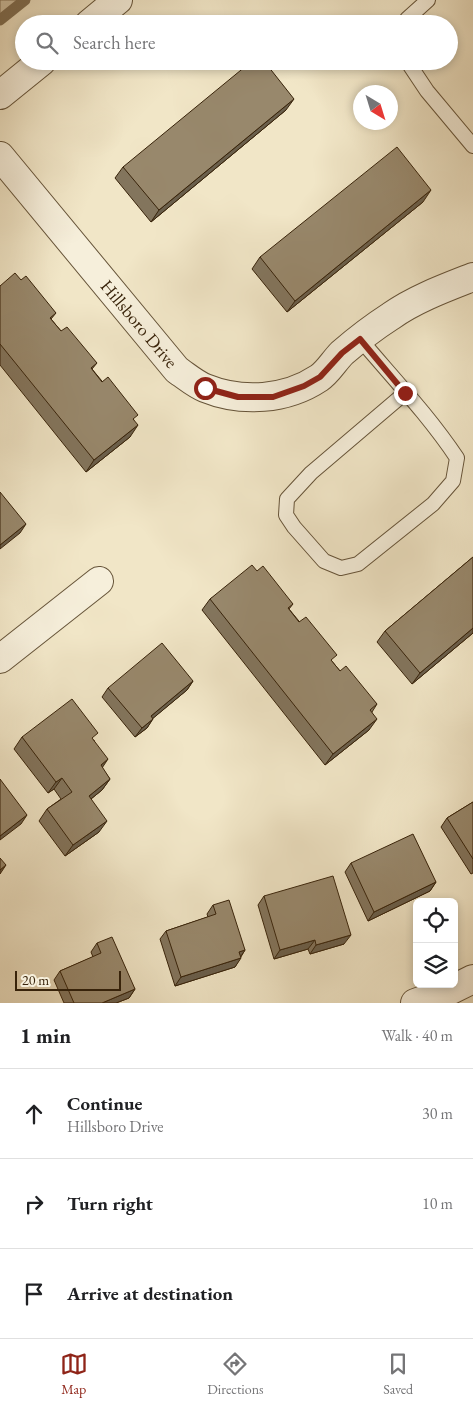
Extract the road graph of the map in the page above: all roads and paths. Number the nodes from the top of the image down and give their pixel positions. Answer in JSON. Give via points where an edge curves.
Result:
{"nodes":[{"id":1,"x":118,"y":0,"type":"edge"},
{"id":2,"x":428,"y":0,"type":"edge"},
{"id":3,"x":100,"y":15,"type":"edge"},
{"id":4,"x":411,"y":15,"type":"edge"},
{"id":5,"x":31,"y":70,"type":"edge"},
{"id":6,"x":413,"y":70,"type":"edge"},
{"id":7,"x":0,"y":95,"type":"edge"},
{"id":8,"x":473,"y":146,"type":"edge"},
{"id":9,"x":0,"y":156,"type":"edge"},
{"id":10,"x":473,"y":277,"type":"edge"},
{"id":11,"x":360,"y":339,"type":"junction"},
{"id":12,"x":405,"y":393,"type":"junction"},
{"id":13,"x":99,"y":581,"type":"dead end"},
{"id":14,"x":0,"y":659,"type":"edge"},
{"id":15,"x":473,"y":979,"type":"edge"},
{"id":16,"x":415,"y":1003,"type":"edge"}],
"edges":[{"from":1,"to":3,"type":"street"},
{"from":2,"to":4,"type":"lane"},
{"from":5,"to":7,"type":"street"},
{"from":6,"to":8,"type":"lane"},
{"from":9,"to":11,"type":"street","name":"Hillsboro Drive","via":[[176,370],[205,388],[238,397],[273,397],[320,377]]},
{"from":10,"to":11,"type":"street","name":"Hillsboro Drive","via":[[392,315]]},
{"from":11,"to":12,"type":"lane"},
{"from":12,"to":12,"type":"lane","via":[[457,458],[453,481],[433,504],[358,564],[341,568],[324,561],[286,515],[287,499],[311,473]]},
{"from":13,"to":14,"type":"street"},
{"from":15,"to":16,"type":"street"}]}
